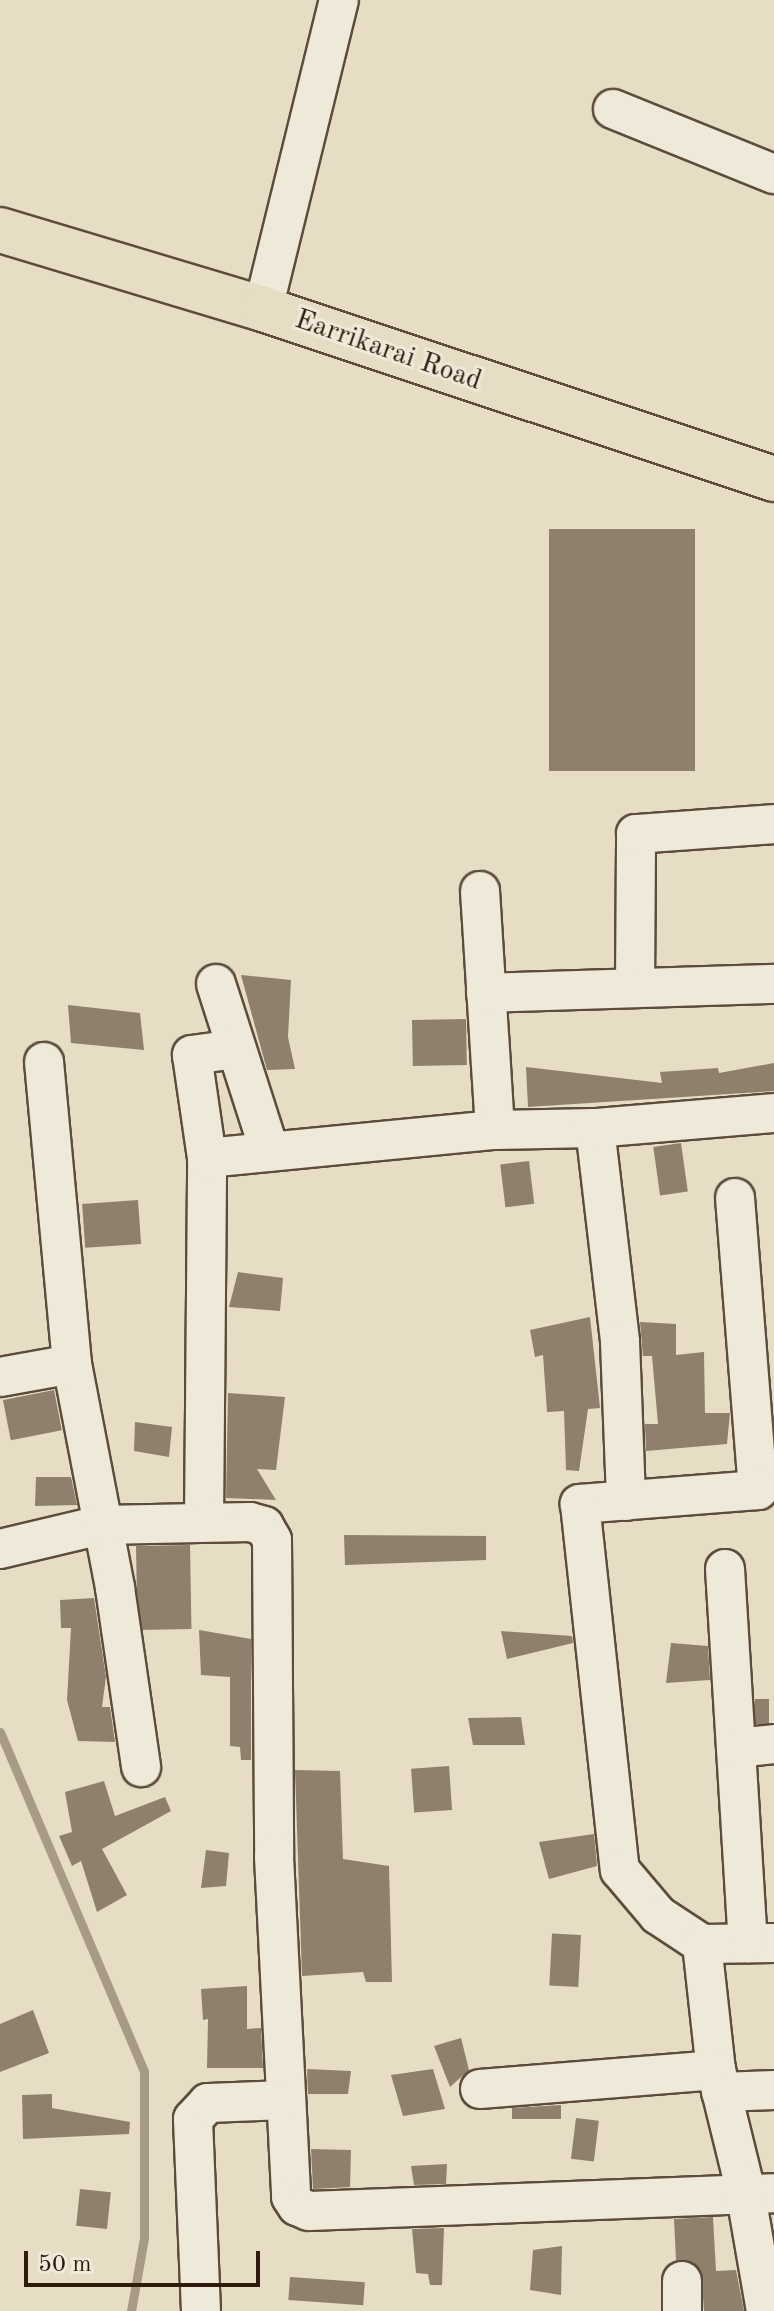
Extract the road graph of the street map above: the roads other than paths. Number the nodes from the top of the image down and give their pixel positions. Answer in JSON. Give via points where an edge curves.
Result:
{"nodes":[{"id":1,"x":339,"y":0,"type":"edge"},
{"id":2,"x":613,"y":109,"type":"dead end"},
{"id":3,"x":774,"y":174,"type":"edge"},
{"id":4,"x":0,"y":230,"type":"edge"},
{"id":5,"x":263,"y":309,"type":"junction"},
{"id":6,"x":774,"y":479,"type":"edge"},
{"id":7,"x":774,"y":824,"type":"edge"},
{"id":8,"x":480,"y":891,"type":"dead end"},
{"id":9,"x":216,"y":984,"type":"dead end"},
{"id":10,"x":774,"y":984,"type":"edge"},
{"id":11,"x":635,"y":988,"type":"junction"},
{"id":12,"x":486,"y":993,"type":"junction"},
{"id":13,"x":235,"y":1049,"type":"junction"},
{"id":14,"x":44,"y":1062,"type":"dead end"},
{"id":15,"x":774,"y":1113,"type":"edge"},
{"id":16,"x":595,"y":1128,"type":"junction"},
{"id":17,"x":495,"y":1130,"type":"junction"},
{"id":18,"x":270,"y":1152,"type":"junction"},
{"id":19,"x":207,"y":1158,"type":"junction"},
{"id":20,"x":735,"y":1198,"type":"dead end"},
{"id":21,"x":72,"y":1364,"type":"junction"},
{"id":22,"x":761,"y":1371,"type":"edge"},
{"id":23,"x":0,"y":1377,"type":"edge"},
{"id":24,"x":626,"y":1501,"type":"junction"},
{"id":25,"x":204,"y":1522,"type":"junction"},
{"id":26,"x":101,"y":1525,"type":"junction"},
{"id":27,"x":0,"y":1549,"type":"edge"},
{"id":28,"x":725,"y":1569,"type":"dead end"},
{"id":29,"x":774,"y":1744,"type":"edge"},
{"id":30,"x":736,"y":1748,"type":"junction"},
{"id":31,"x":141,"y":1767,"type":"dead end"},
{"id":32,"x":761,"y":1943,"type":"edge"},
{"id":33,"x":702,"y":1944,"type":"junction"},
{"id":34,"x":719,"y":2081,"type":"junction"},
{"id":35,"x":480,"y":2089,"type":"dead end"},
{"id":36,"x":774,"y":2090,"type":"edge"},
{"id":37,"x":286,"y":2100,"type":"junction"},
{"id":38,"x":760,"y":2194,"type":"edge"},
{"id":39,"x":201,"y":2311,"type":"edge"},
{"id":40,"x":766,"y":2311,"type":"edge"}],
"edges":[{"from":1,"to":5,"type":"street"},
{"from":2,"to":3,"type":"street"},
{"from":4,"to":5,"type":"main road","name":"Earrikarai Road"},
{"from":5,"to":6,"type":"main road","name":"Earrikarai Road"},
{"from":7,"to":11,"type":"street","via":[[636,834]]},
{"from":8,"to":12,"type":"street"},
{"from":9,"to":13,"type":"street"},
{"from":10,"to":11,"type":"street"},
{"from":11,"to":12,"type":"street"},
{"from":12,"to":17,"type":"street"},
{"from":13,"to":18,"type":"street"},
{"from":13,"to":19,"type":"street","via":[[192,1055]]},
{"from":14,"to":21,"type":"street"},
{"from":15,"to":16,"type":"street"},
{"from":16,"to":17,"type":"street"},
{"from":16,"to":24,"type":"street","via":[[620,1342]]},
{"from":17,"to":18,"type":"street"},
{"from":18,"to":19,"type":"street"},
{"from":19,"to":25,"type":"street"},
{"from":20,"to":22,"type":"street"},
{"from":21,"to":23,"type":"street"},
{"from":21,"to":26,"type":"street"},
{"from":22,"to":24,"type":"street","via":[[758,1490]]},
{"from":24,"to":33,"type":"street","via":[[580,1504],[620,1870],[658,1915]]},
{"from":25,"to":26,"type":"street"},
{"from":25,"to":37,"type":"street","via":[[264,1526],[272,1540],[274,1857]]},
{"from":26,"to":27,"type":"street"},
{"from":26,"to":31,"type":"street"},
{"from":28,"to":30,"type":"street"},
{"from":29,"to":30,"type":"street"},
{"from":30,"to":32,"type":"street"},
{"from":32,"to":33,"type":"street"},
{"from":33,"to":34,"type":"street"},
{"from":34,"to":35,"type":"street"},
{"from":34,"to":36,"type":"street"},
{"from":34,"to":38,"type":"street"},
{"from":37,"to":38,"type":"street","via":[[291,2197],[309,2211]]},
{"from":37,"to":39,"type":"street","via":[[208,2103],[193,2119]]},
{"from":38,"to":40,"type":"street"}]}
